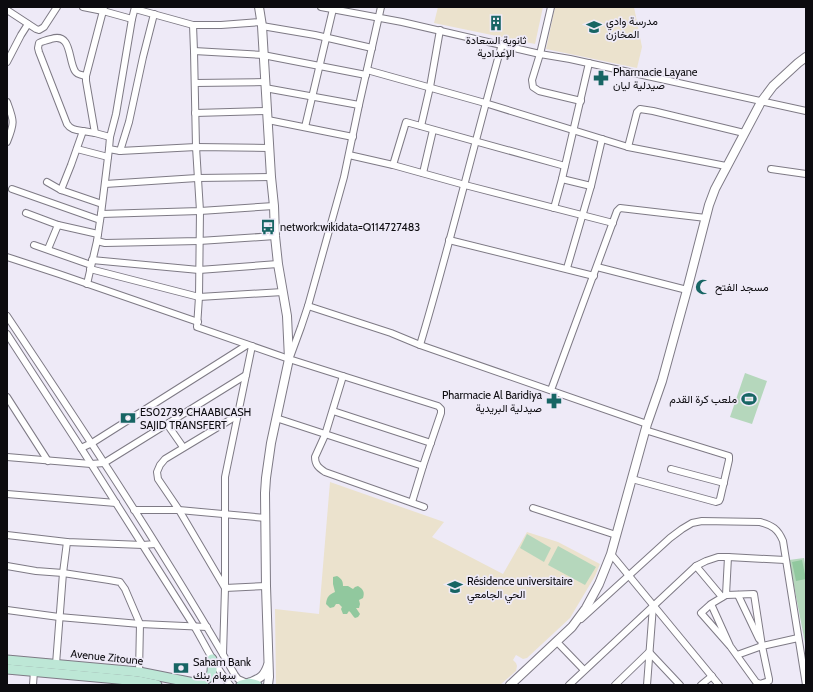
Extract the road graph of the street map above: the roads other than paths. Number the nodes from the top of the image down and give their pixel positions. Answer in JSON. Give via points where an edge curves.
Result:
{"nodes":[{"id":1,"x":57,"y":7,"type":"edge"},
{"id":2,"x":84,"y":7,"type":"edge"},
{"id":3,"x":259,"y":7,"type":"edge"},
{"id":4,"x":321,"y":7,"type":"edge"},
{"id":5,"x":381,"y":7,"type":"edge"},
{"id":6,"x":551,"y":7,"type":"edge"},
{"id":7,"x":135,"y":8,"type":"edge"},
{"id":8,"x":103,"y":9,"type":"edge"},
{"id":9,"x":333,"y":9,"type":"junction"},
{"id":10,"x":7,"y":10,"type":"edge"},
{"id":11,"x":154,"y":14,"type":"junction"},
{"id":12,"x":378,"y":18,"type":"junction"},
{"id":13,"x":132,"y":19,"type":"junction"},
{"id":14,"x":28,"y":24,"type":"junction"},
{"id":15,"x":262,"y":24,"type":"junction"},
{"id":16,"x":193,"y":25,"type":"junction"},
{"id":17,"x":440,"y":30,"type":"junction"},
{"id":18,"x":326,"y":38,"type":"junction"},
{"id":19,"x":502,"y":44,"type":"junction"},
{"id":20,"x":372,"y":48,"type":"junction"},
{"id":21,"x":194,"y":51,"type":"junction"},
{"id":22,"x":540,"y":54,"type":"junction"},
{"id":23,"x":263,"y":55,"type":"junction"},
{"id":24,"x":806,"y":57,"type":"edge"},
{"id":25,"x":7,"y":62,"type":"edge"},
{"id":26,"x":589,"y":63,"type":"junction"},
{"id":27,"x":319,"y":66,"type":"junction"},
{"id":28,"x":366,"y":73,"type":"junction"},
{"id":29,"x":86,"y":76,"type":"junction"},
{"id":30,"x":194,"y":83,"type":"junction"},
{"id":31,"x":265,"y":85,"type":"junction"},
{"id":32,"x":430,"y":87,"type":"junction"},
{"id":33,"x":312,"y":96,"type":"junction"},
{"id":34,"x":7,"y":102,"type":"edge"},
{"id":35,"x":581,"y":102,"type":"junction"},
{"id":36,"x":761,"y":102,"type":"junction"},
{"id":37,"x":486,"y":103,"type":"junction"},
{"id":38,"x":359,"y":105,"type":"junction"},
{"id":39,"x":267,"y":111,"type":"junction"},
{"id":40,"x":806,"y":111,"type":"edge"},
{"id":41,"x":195,"y":113,"type":"junction"},
{"id":42,"x":268,"y":120,"type":"junction"},
{"id":43,"x":421,"y":126,"type":"junction"},
{"id":44,"x":305,"y":127,"type":"junction"},
{"id":45,"x":433,"y":130,"type":"junction"},
{"id":46,"x":574,"y":130,"type":"junction"},
{"id":47,"x":83,"y":131,"type":"junction"},
{"id":48,"x":95,"y":133,"type":"junction"},
{"id":49,"x":744,"y":133,"type":"junction"},
{"id":50,"x":110,"y":137,"type":"junction"},
{"id":51,"x":353,"y":137,"type":"junction"},
{"id":52,"x":602,"y":139,"type":"junction"},
{"id":53,"x":7,"y":142,"type":"edge"},
{"id":54,"x":476,"y":142,"type":"junction"},
{"id":55,"x":196,"y":147,"type":"junction"},
{"id":56,"x":628,"y":147,"type":"junction"},
{"id":57,"x":269,"y":148,"type":"junction"},
{"id":58,"x":77,"y":149,"type":"junction"},
{"id":59,"x":109,"y":149,"type":"junction"},
{"id":60,"x":120,"y":152,"type":"junction"},
{"id":61,"x":349,"y":155,"type":"junction"},
{"id":62,"x":108,"y":157,"type":"junction"},
{"id":63,"x":393,"y":165,"type":"junction"},
{"id":64,"x":565,"y":166,"type":"junction"},
{"id":65,"x":726,"y":166,"type":"junction"},
{"id":66,"x":771,"y":169,"type":"dead end"},
{"id":67,"x":423,"y":173,"type":"junction"},
{"id":68,"x":806,"y":174,"type":"edge"},
{"id":69,"x":271,"y":177,"type":"junction"},
{"id":70,"x":197,"y":178,"type":"junction"},
{"id":71,"x":562,"y":179,"type":"junction"},
{"id":72,"x":47,"y":182,"type":"dead end"},
{"id":73,"x":105,"y":184,"type":"junction"},
{"id":74,"x":465,"y":185,"type":"junction"},
{"id":75,"x":591,"y":186,"type":"junction"},
{"id":76,"x":12,"y":189,"type":"dead end"},
{"id":77,"x":61,"y":190,"type":"junction"},
{"id":78,"x":102,"y":204,"type":"junction"},
{"id":79,"x":274,"y":206,"type":"junction"},
{"id":80,"x":554,"y":208,"type":"junction"},
{"id":81,"x":200,"y":211,"type":"junction"},
{"id":82,"x":26,"y":213,"type":"dead end"},
{"id":83,"x":583,"y":216,"type":"junction"},
{"id":84,"x":101,"y":217,"type":"junction"},
{"id":85,"x":706,"y":218,"type":"junction"},
{"id":86,"x":613,"y":223,"type":"junction"},
{"id":87,"x":58,"y":225,"type":"junction"},
{"id":88,"x":275,"y":236,"type":"junction"},
{"id":89,"x":98,"y":238,"type":"junction"},
{"id":90,"x":449,"y":240,"type":"junction"},
{"id":91,"x":199,"y":241,"type":"junction"},
{"id":92,"x":34,"y":244,"type":"dead end"},
{"id":93,"x":48,"y":250,"type":"junction"},
{"id":94,"x":7,"y":257,"type":"edge"},
{"id":95,"x":278,"y":264,"type":"junction"},
{"id":96,"x":91,"y":265,"type":"junction"},
{"id":97,"x":597,"y":267,"type":"junction"},
{"id":98,"x":567,"y":268,"type":"junction"},
{"id":99,"x":199,"y":270,"type":"junction"},
{"id":100,"x":594,"y":276,"type":"junction"},
{"id":101,"x":87,"y":284,"type":"junction"},
{"id":102,"x":686,"y":290,"type":"junction"},
{"id":103,"x":283,"y":292,"type":"junction"},
{"id":104,"x":199,"y":296,"type":"junction"},
{"id":105,"x":308,"y":306,"type":"junction"},
{"id":106,"x":7,"y":316,"type":"edge"},
{"id":107,"x":198,"y":322,"type":"junction"},
{"id":108,"x":8,"y":337,"type":"edge"},
{"id":109,"x":250,"y":345,"type":"junction"},
{"id":110,"x":420,"y":345,"type":"junction"},
{"id":111,"x":289,"y":359,"type":"junction"},
{"id":112,"x":246,"y":374,"type":"junction"},
{"id":113,"x":343,"y":376,"type":"junction"},
{"id":114,"x":551,"y":390,"type":"junction"},
{"id":115,"x":7,"y":397,"type":"edge"},
{"id":116,"x":333,"y":411,"type":"junction"},
{"id":117,"x":238,"y":415,"type":"junction"},
{"id":118,"x":276,"y":418,"type":"junction"},
{"id":119,"x":167,"y":424,"type":"junction"},
{"id":120,"x":646,"y":427,"type":"junction"},
{"id":121,"x":325,"y":435,"type":"junction"},
{"id":122,"x":92,"y":443,"type":"junction"},
{"id":123,"x":431,"y":443,"type":"junction"},
{"id":124,"x":184,"y":447,"type":"junction"},
{"id":125,"x":81,"y":448,"type":"junction"},
{"id":126,"x":7,"y":457,"type":"edge"},
{"id":127,"x":48,"y":460,"type":"junction"},
{"id":128,"x":104,"y":463,"type":"junction"},
{"id":129,"x":91,"y":464,"type":"junction"},
{"id":130,"x":424,"y":466,"type":"junction"},
{"id":131,"x":671,"y":469,"type":"dead end"},
{"id":132,"x":632,"y":478,"type":"junction"},
{"id":133,"x":724,"y":483,"type":"junction"},
{"id":134,"x":7,"y":494,"type":"edge"},
{"id":135,"x":412,"y":502,"type":"junction"},
{"id":136,"x":116,"y":503,"type":"junction"},
{"id":137,"x":424,"y":507,"type":"dead end"},
{"id":138,"x":533,"y":508,"type":"dead end"},
{"id":139,"x":134,"y":510,"type":"junction"},
{"id":140,"x":179,"y":510,"type":"junction"},
{"id":141,"x":226,"y":514,"type":"junction"},
{"id":142,"x":266,"y":518,"type":"junction"},
{"id":143,"x":7,"y":534,"type":"edge"},
{"id":144,"x":616,"y":534,"type":"junction"},
{"id":145,"x":67,"y":542,"type":"junction"},
{"id":146,"x":155,"y":544,"type":"junction"},
{"id":147,"x":143,"y":545,"type":"junction"},
{"id":148,"x":611,"y":554,"type":"junction"},
{"id":149,"x":728,"y":557,"type":"junction"},
{"id":150,"x":785,"y":560,"type":"junction"},
{"id":151,"x":7,"y":566,"type":"edge"},
{"id":152,"x":696,"y":566,"type":"junction"},
{"id":153,"x":63,"y":573,"type":"junction"},
{"id":154,"x":629,"y":576,"type":"junction"},
{"id":155,"x":266,"y":586,"type":"junction"},
{"id":156,"x":225,"y":588,"type":"junction"},
{"id":157,"x":738,"y":595,"type":"junction"},
{"id":158,"x":724,"y":596,"type":"junction"},
{"id":159,"x":711,"y":604,"type":"junction"},
{"id":160,"x":653,"y":606,"type":"junction"},
{"id":161,"x":7,"y":610,"type":"edge"},
{"id":162,"x":59,"y":617,"type":"junction"},
{"id":163,"x":140,"y":624,"type":"junction"},
{"id":164,"x":194,"y":626,"type":"junction"},
{"id":165,"x":207,"y":627,"type":"junction"},
{"id":166,"x":572,"y":627,"type":"junction"},
{"id":167,"x":798,"y":638,"type":"junction"},
{"id":168,"x":557,"y":642,"type":"junction"},
{"id":169,"x":730,"y":646,"type":"junction"},
{"id":170,"x":762,"y":646,"type":"junction"},
{"id":171,"x":649,"y":652,"type":"junction"},
{"id":172,"x":223,"y":654,"type":"junction"},
{"id":173,"x":737,"y":655,"type":"junction"},
{"id":174,"x":212,"y":659,"type":"junction"},
{"id":175,"x":7,"y":660,"type":"edge"},
{"id":176,"x":56,"y":664,"type":"junction"},
{"id":177,"x":269,"y":664,"type":"junction"},
{"id":178,"x":7,"y":669,"type":"edge"},
{"id":179,"x":584,"y":670,"type":"junction"},
{"id":180,"x":34,"y":671,"type":"junction"},
{"id":181,"x":712,"y":676,"type":"junction"},
{"id":182,"x":138,"y":679,"type":"edge"},
{"id":183,"x":107,"y":681,"type":"edge"},
{"id":184,"x":200,"y":684,"type":"edge"},
{"id":185,"x":248,"y":684,"type":"edge"},
{"id":186,"x":33,"y":685,"type":"edge"},
{"id":187,"x":157,"y":685,"type":"edge"},
{"id":188,"x":230,"y":685,"type":"edge"},
{"id":189,"x":268,"y":685,"type":"edge"},
{"id":190,"x":510,"y":685,"type":"edge"},
{"id":191,"x":569,"y":685,"type":"edge"},
{"id":192,"x":615,"y":685,"type":"edge"},
{"id":193,"x":647,"y":685,"type":"edge"},
{"id":194,"x":680,"y":685,"type":"edge"},
{"id":195,"x":701,"y":685,"type":"edge"},
{"id":196,"x":719,"y":685,"type":"edge"},
{"id":197,"x":806,"y":685,"type":"edge"}],
"edges":[{"from":1,"to":14,"type":"street","via":[[42,29],[37,30]]},
{"from":2,"to":8,"type":"street"},
{"from":3,"to":15,"type":"street"},
{"from":4,"to":9,"type":"street"},
{"from":5,"to":12,"type":"street"},
{"from":6,"to":22,"type":"street"},
{"from":7,"to":11,"type":"street"},
{"from":7,"to":13,"type":"street"},
{"from":8,"to":13,"type":"street"},
{"from":8,"to":29,"type":"street"},
{"from":9,"to":12,"type":"street"},
{"from":9,"to":18,"type":"street"},
{"from":10,"to":14,"type":"street"},
{"from":11,"to":16,"type":"street"},
{"from":11,"to":60,"type":"street"},
{"from":12,"to":17,"type":"street"},
{"from":12,"to":20,"type":"street"},
{"from":13,"to":50,"type":"street"},
{"from":14,"to":25,"type":"street"},
{"from":15,"to":16,"type":"street"},
{"from":15,"to":18,"type":"street"},
{"from":15,"to":23,"type":"street"},
{"from":16,"to":21,"type":"street"},
{"from":17,"to":19,"type":"street"},
{"from":17,"to":32,"type":"street"},
{"from":18,"to":20,"type":"street"},
{"from":18,"to":27,"type":"street"},
{"from":19,"to":22,"type":"street"},
{"from":19,"to":37,"type":"street"},
{"from":20,"to":28,"type":"street"},
{"from":21,"to":23,"type":"street"},
{"from":21,"to":30,"type":"street"},
{"from":22,"to":26,"type":"street"},
{"from":22,"to":35,"type":"street","via":[[532,80],[533,87],[539,91]]},
{"from":23,"to":27,"type":"street"},
{"from":23,"to":31,"type":"street"},
{"from":24,"to":36,"type":"street","via":[[773,86]]},
{"from":26,"to":35,"type":"street"},
{"from":26,"to":36,"type":"street"},
{"from":27,"to":28,"type":"street"},
{"from":27,"to":33,"type":"street"},
{"from":28,"to":32,"type":"street"},
{"from":28,"to":38,"type":"street"},
{"from":29,"to":47,"type":"street","via":[[75,71],[68,47],[61,38],[55,37],[38,45],[67,124],[73,130]]},
{"from":29,"to":48,"type":"street"},
{"from":30,"to":31,"type":"street"},
{"from":30,"to":41,"type":"street"},
{"from":31,"to":33,"type":"street"},
{"from":31,"to":39,"type":"street"},
{"from":32,"to":37,"type":"street"},
{"from":32,"to":43,"type":"street"},
{"from":33,"to":38,"type":"street"},
{"from":33,"to":44,"type":"street"},
{"from":34,"to":53,"type":"street","via":[[13,123]]},
{"from":35,"to":46,"type":"street"},
{"from":36,"to":40,"type":"street"},
{"from":36,"to":49,"type":"street"},
{"from":37,"to":46,"type":"street"},
{"from":37,"to":54,"type":"street"},
{"from":38,"to":51,"type":"street"},
{"from":39,"to":41,"type":"street"},
{"from":39,"to":42,"type":"street"},
{"from":41,"to":55,"type":"street"},
{"from":42,"to":44,"type":"street"},
{"from":42,"to":57,"type":"street"},
{"from":43,"to":45,"type":"street"},
{"from":43,"to":63,"type":"street","via":[[406,122]]},
{"from":44,"to":51,"type":"street"},
{"from":45,"to":54,"type":"street"},
{"from":45,"to":67,"type":"street"},
{"from":46,"to":52,"type":"street"},
{"from":46,"to":64,"type":"street"},
{"from":47,"to":48,"type":"street"},
{"from":47,"to":58,"type":"street"},
{"from":48,"to":50,"type":"street"},
{"from":49,"to":56,"type":"street","via":[[640,110],[637,112]]},
{"from":49,"to":65,"type":"street"},
{"from":50,"to":59,"type":"street"},
{"from":51,"to":61,"type":"street"},
{"from":52,"to":56,"type":"street"},
{"from":52,"to":75,"type":"street"},
{"from":54,"to":64,"type":"street"},
{"from":54,"to":74,"type":"street"},
{"from":55,"to":57,"type":"street"},
{"from":55,"to":60,"type":"street"},
{"from":55,"to":70,"type":"street"},
{"from":56,"to":65,"type":"street"},
{"from":57,"to":69,"type":"street"},
{"from":58,"to":62,"type":"street"},
{"from":58,"to":77,"type":"street"},
{"from":59,"to":60,"type":"street"},
{"from":59,"to":62,"type":"street"},
{"from":61,"to":63,"type":"street"},
{"from":61,"to":105,"type":"street"},
{"from":62,"to":73,"type":"street"},
{"from":63,"to":67,"type":"street"},
{"from":64,"to":71,"type":"street"},
{"from":65,"to":85,"type":"street","via":[[714,189]]},
{"from":66,"to":68,"type":"street"},
{"from":67,"to":74,"type":"street"},
{"from":69,"to":70,"type":"street"},
{"from":69,"to":79,"type":"street"},
{"from":70,"to":73,"type":"street"},
{"from":70,"to":81,"type":"street"},
{"from":71,"to":75,"type":"street"},
{"from":71,"to":80,"type":"street"},
{"from":72,"to":77,"type":"street"},
{"from":73,"to":78,"type":"street"},
{"from":74,"to":80,"type":"street"},
{"from":74,"to":90,"type":"street"},
{"from":75,"to":83,"type":"street"},
{"from":76,"to":84,"type":"street"},
{"from":77,"to":78,"type":"street"},
{"from":78,"to":84,"type":"street"},
{"from":79,"to":81,"type":"street"},
{"from":79,"to":88,"type":"street"},
{"from":80,"to":83,"type":"street"},
{"from":81,"to":84,"type":"street"},
{"from":81,"to":91,"type":"street"},
{"from":82,"to":87,"type":"street"},
{"from":83,"to":86,"type":"street"},
{"from":83,"to":98,"type":"street"},
{"from":84,"to":89,"type":"street"},
{"from":85,"to":86,"type":"street","via":[[620,208]]},
{"from":85,"to":102,"type":"street"},
{"from":86,"to":97,"type":"street"},
{"from":87,"to":89,"type":"street"},
{"from":87,"to":93,"type":"street"},
{"from":88,"to":91,"type":"street"},
{"from":88,"to":95,"type":"street"},
{"from":89,"to":91,"type":"street","via":[[105,243]]},
{"from":89,"to":96,"type":"street"},
{"from":90,"to":98,"type":"street"},
{"from":90,"to":110,"type":"street"},
{"from":91,"to":99,"type":"street"},
{"from":92,"to":93,"type":"street"},
{"from":93,"to":96,"type":"street"},
{"from":94,"to":101,"type":"street"},
{"from":95,"to":99,"type":"street"},
{"from":95,"to":103,"type":"street"},
{"from":96,"to":99,"type":"street"},
{"from":96,"to":101,"type":"street"},
{"from":96,"to":104,"type":"street"},
{"from":97,"to":100,"type":"street"},
{"from":97,"to":102,"type":"street"},
{"from":98,"to":100,"type":"street"},
{"from":99,"to":104,"type":"street"},
{"from":100,"to":114,"type":"street"},
{"from":101,"to":107,"type":"street"},
{"from":102,"to":120,"type":"street","via":[[662,381]]},
{"from":103,"to":104,"type":"street"},
{"from":103,"to":111,"type":"street"},
{"from":104,"to":107,"type":"street"},
{"from":105,"to":110,"type":"street"},
{"from":105,"to":111,"type":"street"},
{"from":106,"to":122,"type":"street"},
{"from":107,"to":109,"type":"street","via":[[197,327]]},
{"from":108,"to":125,"type":"street"},
{"from":109,"to":111,"type":"street"},
{"from":109,"to":112,"type":"street"},
{"from":109,"to":122,"type":"street"},
{"from":110,"to":114,"type":"street"},
{"from":111,"to":113,"type":"street"},
{"from":111,"to":118,"type":"street"},
{"from":112,"to":117,"type":"street"},
{"from":112,"to":119,"type":"street"},
{"from":113,"to":116,"type":"street"},
{"from":113,"to":123,"type":"street","via":[[438,406],[441,413]]},
{"from":114,"to":120,"type":"street"},
{"from":115,"to":127,"type":"street"},
{"from":116,"to":121,"type":"street"},
{"from":116,"to":123,"type":"street"},
{"from":117,"to":124,"type":"street"},
{"from":117,"to":141,"type":"street","via":[[225,477]]},
{"from":118,"to":121,"type":"street"},
{"from":118,"to":142,"type":"street","via":[[266,478]]},
{"from":119,"to":124,"type":"street"},
{"from":119,"to":128,"type":"street"},
{"from":120,"to":132,"type":"street"},
{"from":120,"to":133,"type":"street","via":[[728,456],[730,460]]},
{"from":121,"to":130,"type":"street"},
{"from":121,"to":135,"type":"street","via":[[315,457],[317,467]]},
{"from":122,"to":125,"type":"street"},
{"from":122,"to":128,"type":"street"},
{"from":123,"to":130,"type":"street"},
{"from":124,"to":140,"type":"street","via":[[165,459],[157,472],[158,479]]},
{"from":125,"to":129,"type":"street"},
{"from":126,"to":127,"type":"street"},
{"from":127,"to":129,"type":"street"},
{"from":128,"to":129,"type":"street"},
{"from":128,"to":139,"type":"street"},
{"from":129,"to":136,"type":"street"},
{"from":130,"to":135,"type":"street"},
{"from":131,"to":133,"type":"street"},
{"from":132,"to":133,"type":"street","via":[[716,502],[720,499]]},
{"from":132,"to":144,"type":"street"},
{"from":134,"to":136,"type":"street"},
{"from":135,"to":137,"type":"street"},
{"from":136,"to":147,"type":"street"},
{"from":138,"to":144,"type":"street"},
{"from":139,"to":140,"type":"street"},
{"from":139,"to":146,"type":"street"},
{"from":140,"to":141,"type":"street"},
{"from":140,"to":156,"type":"street"},
{"from":141,"to":142,"type":"street"},
{"from":141,"to":156,"type":"street"},
{"from":142,"to":155,"type":"street"},
{"from":143,"to":145,"type":"street"},
{"from":144,"to":148,"type":"street"},
{"from":145,"to":147,"type":"street"},
{"from":145,"to":153,"type":"street"},
{"from":146,"to":147,"type":"street"},
{"from":146,"to":165,"type":"street"},
{"from":147,"to":164,"type":"street"},
{"from":148,"to":154,"type":"street"},
{"from":148,"to":166,"type":"street","via":[[590,602]]},
{"from":149,"to":150,"type":"street"},
{"from":149,"to":152,"type":"street","via":[[711,559]]},
{"from":149,"to":158,"type":"street"},
{"from":150,"to":154,"type":"street","via":[[783,541],[780,534],[771,526],[760,522],[702,521],[682,529]]},
{"from":150,"to":167,"type":"street"},
{"from":151,"to":153,"type":"street"},
{"from":152,"to":158,"type":"street"},
{"from":152,"to":160,"type":"street"},
{"from":153,"to":162,"type":"street"},
{"from":153,"to":163,"type":"street","via":[[120,582]]},
{"from":154,"to":160,"type":"street"},
{"from":154,"to":166,"type":"street"},
{"from":155,"to":156,"type":"street"},
{"from":155,"to":177,"type":"street"},
{"from":156,"to":172,"type":"street"},
{"from":157,"to":158,"type":"street"},
{"from":157,"to":170,"type":"street"},
{"from":157,"to":170,"type":"street","via":[[754,594]]},
{"from":158,"to":159,"type":"street"},
{"from":159,"to":169,"type":"street"},
{"from":159,"to":169,"type":"street","via":[[701,613]]},
{"from":160,"to":171,"type":"street"},
{"from":160,"to":179,"type":"street"},
{"from":160,"to":181,"type":"street"},
{"from":161,"to":162,"type":"street"},
{"from":162,"to":163,"type":"street"},
{"from":162,"to":176,"type":"street"},
{"from":163,"to":164,"type":"street"},
{"from":163,"to":182,"type":"street"},
{"from":164,"to":165,"type":"street"},
{"from":164,"to":174,"type":"street"},
{"from":165,"to":172,"type":"street"},
{"from":166,"to":168,"type":"street"},
{"from":167,"to":170,"type":"street"},
{"from":167,"to":197,"type":"street"},
{"from":168,"to":179,"type":"street"},
{"from":168,"to":190,"type":"street"},
{"from":169,"to":173,"type":"street"},
{"from":170,"to":173,"type":"street"},
{"from":170,"to":173,"type":"street","via":[[768,682],[756,682]]},
{"from":171,"to":192,"type":"street"},
{"from":171,"to":193,"type":"street"},
{"from":171,"to":194,"type":"street"},
{"from":172,"to":185,"type":"street","via":[[235,675]]},
{"from":174,"to":184,"type":"main road","via":[[211,676]]},
{"from":174,"to":188,"type":"street"},
{"from":175,"to":176,"type":"main road","name":"Avenue Zitoune"},
{"from":176,"to":182,"type":"main road","name":"Avenue Zitoune"},
{"from":177,"to":185,"type":"street","via":[[262,677]]},
{"from":177,"to":189,"type":"street"},
{"from":178,"to":180,"type":"main road","name":"Avenue Zitoune"},
{"from":179,"to":191,"type":"street"},
{"from":180,"to":183,"type":"main road","name":"Avenue Zitoune"},
{"from":180,"to":186,"type":"street"},
{"from":181,"to":195,"type":"street"},
{"from":181,"to":196,"type":"street"},
{"from":182,"to":183,"type":"main road","name":"Avenue Zitoune"},
{"from":182,"to":184,"type":"main road","name":"Avenue Zitoune"},
{"from":182,"to":187,"type":"main road","name":"Avenue Zitoune"}]}
